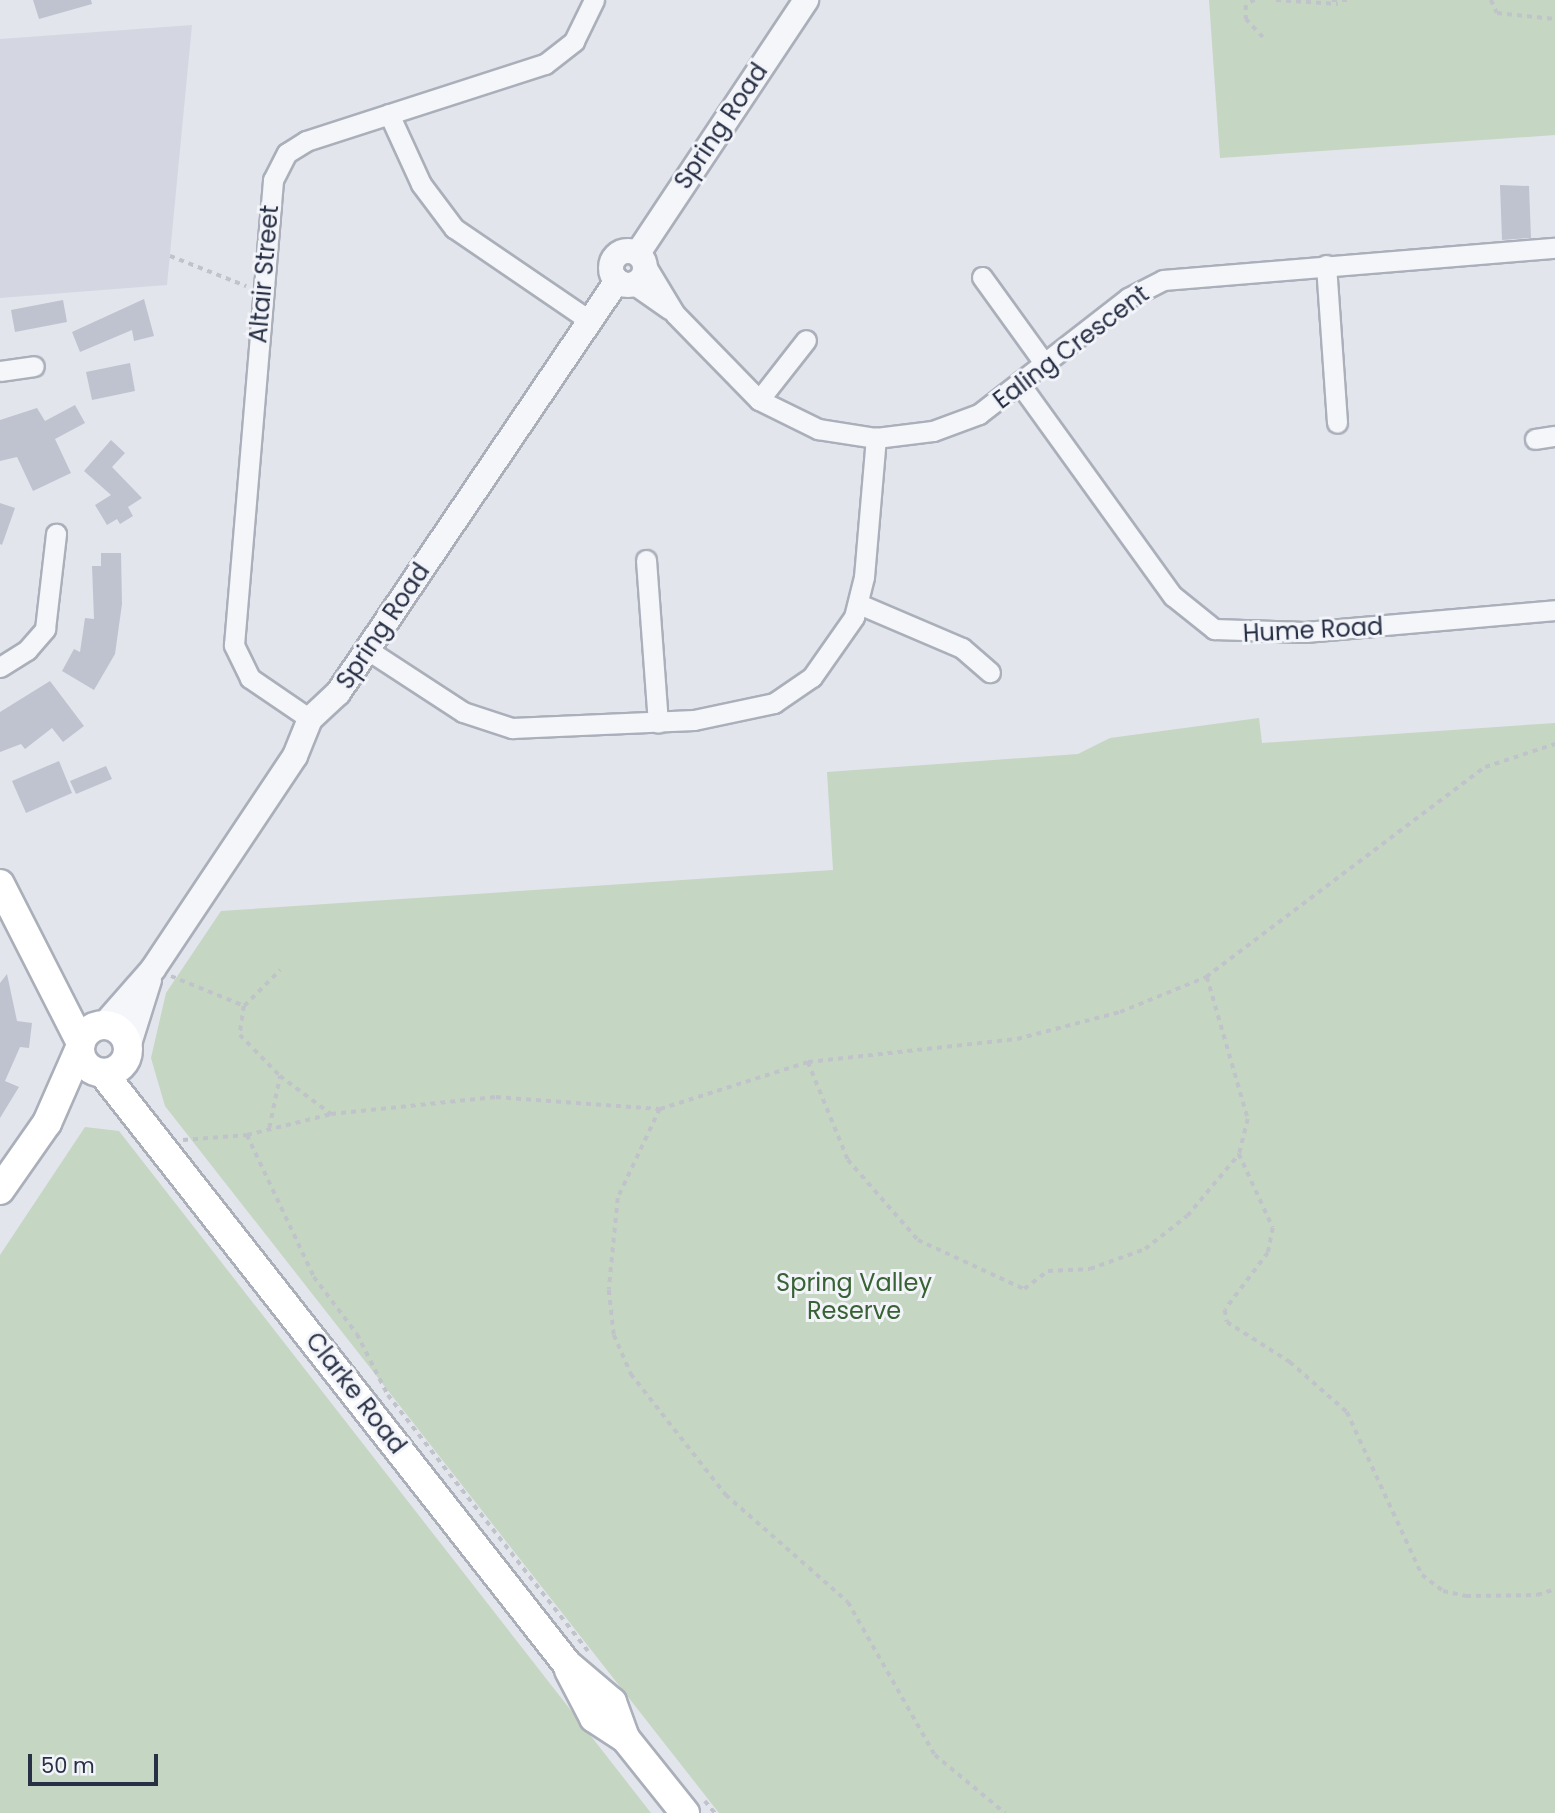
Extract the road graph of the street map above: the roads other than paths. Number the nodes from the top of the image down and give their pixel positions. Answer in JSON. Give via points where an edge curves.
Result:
{"nodes":[{"id":1,"x":594,"y":0,"type":"edge"},
{"id":2,"x":806,"y":0,"type":"edge"},
{"id":3,"x":389,"y":114,"type":"junction"},
{"id":4,"x":1555,"y":248,"type":"edge"},
{"id":5,"x":1326,"y":264,"type":"junction"},
{"id":6,"x":633,"y":271,"type":"junction"},
{"id":7,"x":982,"y":277,"type":"dead end"},
{"id":8,"x":589,"y":320,"type":"junction"},
{"id":9,"x":806,"y":340,"type":"dead end"},
{"id":10,"x":34,"y":366,"type":"dead end"},
{"id":11,"x":1047,"y":367,"type":"junction"},
{"id":12,"x":0,"y":371,"type":"edge"},
{"id":13,"x":1022,"y":387,"type":"junction"},
{"id":14,"x":759,"y":400,"type":"junction"},
{"id":15,"x":1337,"y":423,"type":"dead end"},
{"id":16,"x":1555,"y":436,"type":"edge"},
{"id":17,"x":876,"y":438,"type":"junction"},
{"id":18,"x":1535,"y":439,"type":"dead end"},
{"id":19,"x":56,"y":534,"type":"dead end"},
{"id":20,"x":646,"y":560,"type":"dead end"},
{"id":21,"x":859,"y":604,"type":"junction"},
{"id":22,"x":1555,"y":610,"type":"edge"},
{"id":23,"x":368,"y":650,"type":"junction"},
{"id":24,"x":0,"y":667,"type":"edge"},
{"id":25,"x":990,"y":672,"type":"dead end"},
{"id":26,"x":310,"y":719,"type":"junction"},
{"id":27,"x":658,"y":723,"type":"junction"},
{"id":28,"x":0,"y":884,"type":"edge"},
{"id":29,"x":153,"y":969,"type":"junction"},
{"id":30,"x":92,"y":1035,"type":"junction"},
{"id":31,"x":128,"y":1050,"type":"junction"},
{"id":32,"x":101,"y":1073,"type":"junction"},
{"id":33,"x":47,"y":1123,"type":"junction"},
{"id":34,"x":153,"y":1132,"type":"junction"},
{"id":35,"x":0,"y":1190,"type":"edge"},
{"id":36,"x":691,"y":1802,"type":"edge"}],
"edges":[{"from":1,"to":3,"type":"street","name":"Altair Street","via":[[575,41],[545,64]]},
{"from":2,"to":6,"type":"street","name":"Spring Road"},
{"from":3,"to":8,"type":"street","via":[[421,184],[454,228]]},
{"from":3,"to":26,"type":"street","name":"Altair Street","via":[[306,141],[281,162],[270,192],[234,645],[250,678]]},
{"from":4,"to":5,"type":"street","name":"Ealing Crescent"},
{"from":5,"to":11,"type":"street","name":"Ealing Crescent","via":[[1163,280],[1128,298]]},
{"from":5,"to":15,"type":"street"},
{"from":6,"to":8,"type":"street","name":"Spring Road"},
{"from":6,"to":14,"type":"street","name":"Ealing Crescent"},
{"from":7,"to":11,"type":"street"},
{"from":8,"to":23,"type":"street","name":"Spring Road"},
{"from":9,"to":14,"type":"street"},
{"from":10,"to":12,"type":"street"},
{"from":11,"to":13,"type":"street","name":"Ealing Crescent"},
{"from":13,"to":17,"type":"street","name":"Ealing Crescent","via":[[948,427]]},
{"from":13,"to":22,"type":"street","name":"Hume Road","via":[[1173,596],[1214,629],[1305,632]]},
{"from":14,"to":17,"type":"street","name":"Ealing Crescent","via":[[818,429]]},
{"from":16,"to":18,"type":"street"},
{"from":17,"to":21,"type":"street"},
{"from":19,"to":24,"type":"street","via":[[45,629],[27,650]]},
{"from":20,"to":27,"type":"street"},
{"from":21,"to":25,"type":"street","via":[[962,648]]},
{"from":21,"to":27,"type":"street","via":[[837,647],[793,691],[749,711]]},
{"from":23,"to":26,"type":"street","name":"Spring Road","via":[[338,693]]},
{"from":23,"to":27,"type":"street","via":[[495,725],[531,730]]},
{"from":26,"to":29,"type":"street","name":"Spring Road","via":[[295,757]]},
{"from":28,"to":30,"type":"main road","via":[[55,987]]},
{"from":29,"to":30,"type":"street","name":"Spring Road"},
{"from":29,"to":31,"type":"street","name":"Spring Road"},
{"from":30,"to":31,"type":"main road","via":[[120,1031]]},
{"from":30,"to":32,"type":"main road","via":[[85,1063]]},
{"from":30,"to":33,"type":"main road","name":"Spring Road"},
{"from":31,"to":32,"type":"main road","via":[[117,1070]]},
{"from":31,"to":34,"type":"main road","name":"Clarke Road"},
{"from":32,"to":33,"type":"main road","name":"Spring Road"},
{"from":32,"to":34,"type":"main road","name":"Clarke Road"},
{"from":33,"to":35,"type":"main road","name":"Spring Road"},
{"from":34,"to":36,"type":"main road","name":"Clarke Road","via":[[566,1664],[612,1702],[625,1738]]}]}
